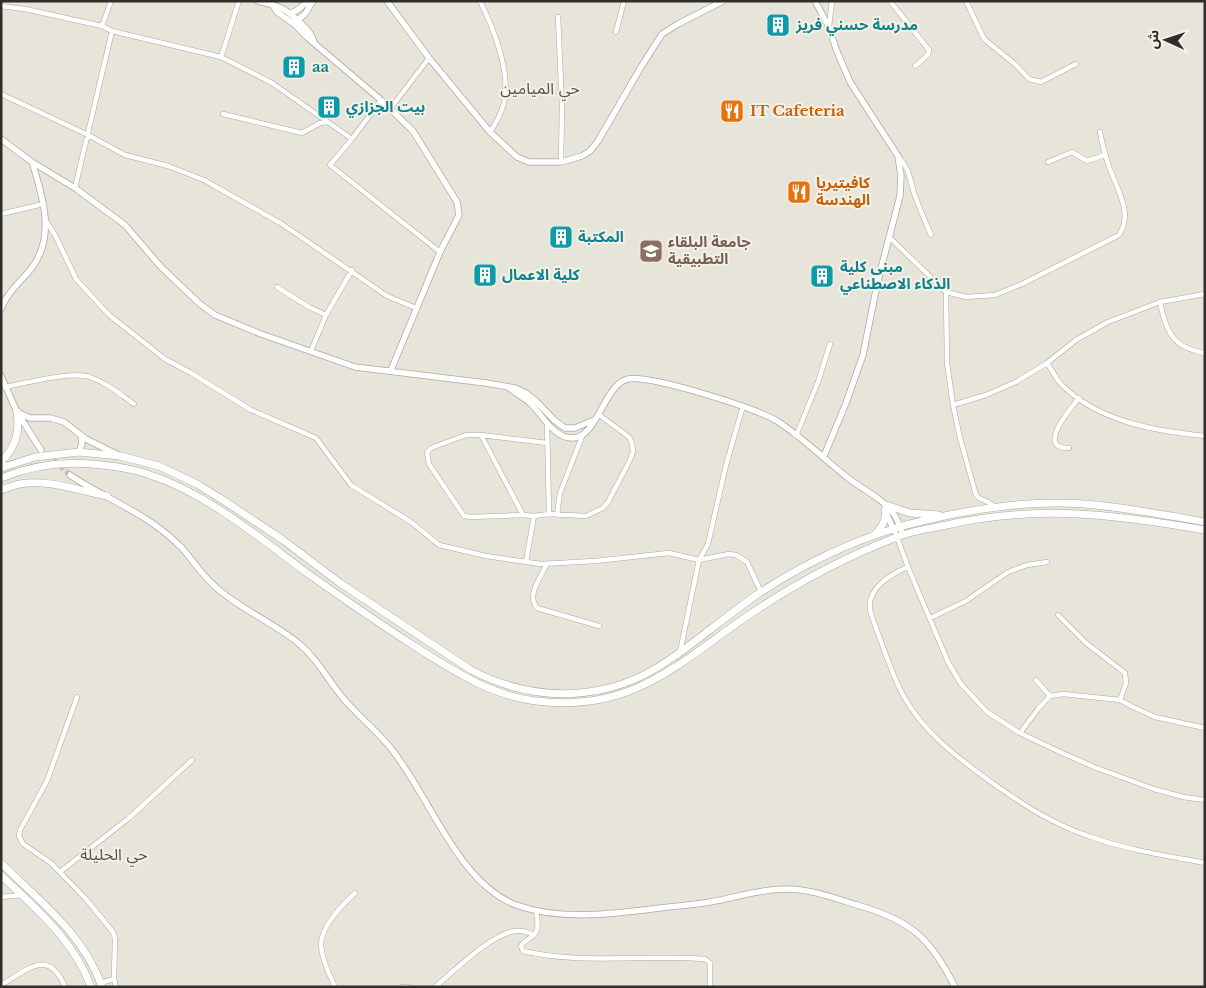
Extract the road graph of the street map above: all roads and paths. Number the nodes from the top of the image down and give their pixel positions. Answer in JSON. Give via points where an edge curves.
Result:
{"nodes":[{"id":1,"x":111,"y":1,"type":"edge"},
{"id":2,"x":239,"y":1,"type":"edge"},
{"id":3,"x":258,"y":1,"type":"edge"},
{"id":4,"x":308,"y":1,"type":"edge"},
{"id":5,"x":313,"y":1,"type":"edge"},
{"id":6,"x":386,"y":1,"type":"edge"},
{"id":7,"x":480,"y":1,"type":"edge"},
{"id":8,"x":624,"y":1,"type":"edge"},
{"id":9,"x":723,"y":1,"type":"edge"},
{"id":10,"x":815,"y":1,"type":"edge"},
{"id":11,"x":832,"y":1,"type":"edge"},
{"id":12,"x":890,"y":1,"type":"edge"},
{"id":13,"x":966,"y":1,"type":"edge"},
{"id":14,"x":1,"y":6,"type":"edge"},
{"id":15,"x":274,"y":7,"type":"junction"},
{"id":16,"x":290,"y":14,"type":"junction"},
{"id":17,"x":558,"y":17,"type":"dead end"},
{"id":18,"x":295,"y":22,"type":"junction"},
{"id":19,"x":102,"y":26,"type":"junction"},
{"id":20,"x":829,"y":27,"type":"junction"},
{"id":21,"x":112,"y":31,"type":"junction"},
{"id":22,"x":616,"y":32,"type":"dead end"},
{"id":23,"x":221,"y":57,"type":"junction"},
{"id":24,"x":429,"y":58,"type":"junction"},
{"id":25,"x":1076,"y":64,"type":"dead end"},
{"id":26,"x":915,"y":66,"type":"dead end"},
{"id":27,"x":1,"y":94,"type":"edge"},
{"id":28,"x":381,"y":100,"type":"junction"},
{"id":29,"x":390,"y":109,"type":"junction"},
{"id":30,"x":223,"y":114,"type":"dead end"},
{"id":31,"x":329,"y":122,"type":"junction"},
{"id":32,"x":490,"y":132,"type":"junction"},
{"id":33,"x":1100,"y":132,"type":"dead end"},
{"id":34,"x":88,"y":135,"type":"junction"},
{"id":35,"x":3,"y":139,"type":"edge"},
{"id":36,"x":352,"y":139,"type":"junction"},
{"id":37,"x":1105,"y":155,"type":"junction"},
{"id":38,"x":898,"y":156,"type":"junction"},
{"id":39,"x":32,"y":162,"type":"junction"},
{"id":40,"x":561,"y":162,"type":"junction"},
{"id":41,"x":1048,"y":162,"type":"dead end"},
{"id":42,"x":75,"y":188,"type":"junction"},
{"id":43,"x":43,"y":204,"type":"junction"},
{"id":44,"x":1,"y":214,"type":"edge"},
{"id":45,"x":46,"y":221,"type":"junction"},
{"id":46,"x":931,"y":234,"type":"dead end"},
{"id":47,"x":889,"y":237,"type":"junction"},
{"id":48,"x":440,"y":252,"type":"junction"},
{"id":49,"x":352,"y":270,"type":"junction"},
{"id":50,"x":277,"y":287,"type":"dead end"},
{"id":51,"x":946,"y":292,"type":"junction"},
{"id":52,"x":1205,"y":294,"type":"edge"},
{"id":53,"x":1160,"y":302,"type":"junction"},
{"id":54,"x":3,"y":303,"type":"edge"},
{"id":55,"x":416,"y":308,"type":"junction"},
{"id":56,"x":1,"y":309,"type":"edge"},
{"id":57,"x":326,"y":315,"type":"junction"},
{"id":58,"x":830,"y":344,"type":"dead end"},
{"id":59,"x":312,"y":352,"type":"junction"},
{"id":60,"x":1205,"y":353,"type":"edge"},
{"id":61,"x":1047,"y":362,"type":"junction"},
{"id":62,"x":391,"y":370,"type":"junction"},
{"id":63,"x":1,"y":376,"type":"edge"},
{"id":64,"x":5,"y":386,"type":"junction"},
{"id":65,"x":508,"y":387,"type":"junction"},
{"id":66,"x":1079,"y":398,"type":"junction"},
{"id":67,"x":134,"y":404,"type":"dead end"},
{"id":68,"x":953,"y":405,"type":"junction"},
{"id":69,"x":743,"y":406,"type":"junction"},
{"id":70,"x":17,"y":412,"type":"junction"},
{"id":71,"x":598,"y":414,"type":"junction"},
{"id":72,"x":35,"y":419,"type":"junction"},
{"id":73,"x":594,"y":420,"type":"junction"},
{"id":74,"x":547,"y":422,"type":"junction"},
{"id":75,"x":24,"y":428,"type":"junction"},
{"id":76,"x":583,"y":434,"type":"junction"},
{"id":77,"x":481,"y":435,"type":"junction"},
{"id":78,"x":81,"y":436,"type":"junction"},
{"id":79,"x":796,"y":436,"type":"junction"},
{"id":80,"x":1205,"y":436,"type":"edge"},
{"id":81,"x":547,"y":443,"type":"junction"},
{"id":82,"x":1069,"y":448,"type":"dead end"},
{"id":83,"x":41,"y":450,"type":"tunnel mouth"},
{"id":84,"x":79,"y":452,"type":"junction"},
{"id":85,"x":120,"y":456,"type":"junction"},
{"id":86,"x":824,"y":456,"type":"junction"},
{"id":87,"x":1,"y":462,"type":"edge"},
{"id":88,"x":1,"y":468,"type":"edge"},
{"id":89,"x":70,"y":475,"type":"tunnel mouth"},
{"id":90,"x":1,"y":478,"type":"edge"},
{"id":91,"x":1,"y":490,"type":"edge"},
{"id":92,"x":107,"y":496,"type":"junction"},
{"id":93,"x":885,"y":507,"type":"junction"},
{"id":94,"x":994,"y":507,"type":"junction"},
{"id":95,"x":549,"y":514,"type":"junction"},
{"id":96,"x":523,"y":515,"type":"junction"},
{"id":97,"x":557,"y":515,"type":"junction"},
{"id":98,"x":950,"y":515,"type":"junction"},
{"id":99,"x":534,"y":516,"type":"junction"},
{"id":100,"x":1205,"y":522,"type":"edge"},
{"id":101,"x":897,"y":528,"type":"junction"},
{"id":102,"x":1205,"y":530,"type":"edge"},
{"id":103,"x":873,"y":536,"type":"junction"},
{"id":104,"x":900,"y":536,"type":"junction"},
{"id":105,"x":699,"y":560,"type":"junction"},
{"id":106,"x":526,"y":562,"type":"junction"},
{"id":107,"x":1047,"y":562,"type":"dead end"},
{"id":108,"x":547,"y":564,"type":"junction"},
{"id":109,"x":908,"y":567,"type":"junction"},
{"id":110,"x":340,"y":582,"type":"junction"},
{"id":111,"x":334,"y":592,"type":"junction"},
{"id":112,"x":760,"y":592,"type":"junction"},
{"id":113,"x":1058,"y":615,"type":"dead end"},
{"id":114,"x":930,"y":618,"type":"junction"},
{"id":115,"x":599,"y":626,"type":"dead end"},
{"id":116,"x":680,"y":652,"type":"junction"},
{"id":117,"x":1036,"y":680,"type":"dead end"},
{"id":118,"x":1050,"y":696,"type":"junction"},
{"id":119,"x":77,"y":697,"type":"dead end"},
{"id":120,"x":1120,"y":700,"type":"junction"},
{"id":121,"x":1205,"y":728,"type":"edge"},
{"id":122,"x":1020,"y":733,"type":"junction"},
{"id":123,"x":192,"y":760,"type":"dead end"},
{"id":124,"x":1205,"y":800,"type":"edge"},
{"id":125,"x":1,"y":863,"type":"edge"},
{"id":126,"x":1205,"y":863,"type":"edge"},
{"id":127,"x":60,"y":872,"type":"junction"},
{"id":128,"x":1,"y":875,"type":"edge"},
{"id":129,"x":355,"y":892,"type":"dead end"},
{"id":130,"x":22,"y":895,"type":"junction"},
{"id":131,"x":1,"y":896,"type":"edge"},
{"id":132,"x":536,"y":910,"type":"junction"},
{"id":133,"x":533,"y":935,"type":"junction"},
{"id":134,"x":114,"y":979,"type":"junction"},
{"id":135,"x":1,"y":985,"type":"edge"},
{"id":136,"x":101,"y":985,"type":"edge"},
{"id":137,"x":65,"y":987,"type":"edge"},
{"id":138,"x":91,"y":987,"type":"edge"},
{"id":139,"x":116,"y":987,"type":"edge"},
{"id":140,"x":334,"y":987,"type":"edge"},
{"id":141,"x":402,"y":987,"type":"edge"},
{"id":142,"x":408,"y":987,"type":"edge"},
{"id":143,"x":435,"y":987,"type":"edge"},
{"id":144,"x":710,"y":987,"type":"edge"},
{"id":145,"x":955,"y":987,"type":"edge"}],
"edges":[{"from":1,"to":19,"type":"street"},
{"from":2,"to":23,"type":"street"},
{"from":3,"to":15,"type":"street"},
{"from":4,"to":16,"type":"street"},
{"from":5,"to":18,"type":"street"},
{"from":6,"to":24,"type":"street"},
{"from":7,"to":32,"type":"street","via":[[491,24],[505,74],[504,102]]},
{"from":8,"to":22,"type":"street"},
{"from":9,"to":40,"type":"street","via":[[662,34],[595,146],[582,156]]},
{"from":10,"to":20,"type":"street"},
{"from":11,"to":20,"type":"street"},
{"from":12,"to":26,"type":"street","via":[[929,50],[928,55]]},
{"from":13,"to":25,"type":"street","via":[[984,39],[1030,79],[1041,82]]},
{"from":14,"to":19,"type":"street"},
{"from":15,"to":16,"type":"street"},
{"from":15,"to":18,"type":"street"},
{"from":16,"to":18,"type":"street"},
{"from":17,"to":40,"type":"street"},
{"from":18,"to":28,"type":"street"},
{"from":19,"to":21,"type":"street"},
{"from":20,"to":38,"type":"street","via":[[850,82]]},
{"from":21,"to":23,"type":"street"},
{"from":21,"to":34,"type":"street"},
{"from":23,"to":31,"type":"street","via":[[272,83]]},
{"from":24,"to":29,"type":"street"},
{"from":24,"to":32,"type":"street"},
{"from":27,"to":34,"type":"street"},
{"from":28,"to":29,"type":"street"},
{"from":28,"to":36,"type":"street"},
{"from":29,"to":48,"type":"street","via":[[413,132],[457,202],[458,215]]},
{"from":30,"to":31,"type":"street","via":[[302,133]]},
{"from":31,"to":36,"type":"street"},
{"from":32,"to":40,"type":"street","via":[[521,159]]},
{"from":33,"to":37,"type":"street"},
{"from":34,"to":42,"type":"street"},
{"from":34,"to":49,"type":"street","via":[[134,158],[168,166],[204,180],[282,224]]},
{"from":35,"to":39,"type":"street"},
{"from":36,"to":48,"type":"street","via":[[330,166]]},
{"from":37,"to":41,"type":"street","via":[[1087,161],[1072,152]]},
{"from":37,"to":51,"type":"street","via":[[1125,211],[1119,235],[995,295],[966,297]]},
{"from":38,"to":46,"type":"street","via":[[908,170]]},
{"from":38,"to":47,"type":"street","via":[[901,186]]},
{"from":39,"to":42,"type":"street"},
{"from":39,"to":43,"type":"street"},
{"from":42,"to":59,"type":"street","via":[[125,225],[161,267],[200,304],[242,327]]},
{"from":43,"to":44,"type":"street"},
{"from":43,"to":45,"type":"street"},
{"from":45,"to":54,"type":"street","via":[[44,241],[37,260]]},
{"from":45,"to":106,"type":"street","via":[[76,279],[87,292],[165,359],[251,410],[316,438],[351,485],[411,522],[439,546]]},
{"from":47,"to":51,"type":"street"},
{"from":47,"to":86,"type":"street","via":[[863,355]]},
{"from":48,"to":55,"type":"street"},
{"from":49,"to":55,"type":"street","via":[[386,296]]},
{"from":49,"to":57,"type":"street"},
{"from":50,"to":57,"type":"street"},
{"from":51,"to":68,"type":"street","via":[[947,363]]},
{"from":52,"to":53,"type":"street"},
{"from":53,"to":60,"type":"street","via":[[1168,330],[1176,342],[1190,350]]},
{"from":53,"to":61,"type":"street","via":[[1091,331]]},
{"from":54,"to":56,"type":"street"},
{"from":55,"to":62,"type":"street"},
{"from":57,"to":59,"type":"street"},
{"from":58,"to":79,"type":"street"},
{"from":59,"to":62,"type":"street","via":[[356,367]]},
{"from":61,"to":66,"type":"street","via":[[1062,384]]},
{"from":61,"to":68,"type":"street","via":[[993,393]]},
{"from":62,"to":65,"type":"street"},
{"from":63,"to":64,"type":"street"},
{"from":64,"to":67,"type":"street","via":[[84,375],[107,385]]},
{"from":64,"to":70,"type":"street"},
{"from":65,"to":73,"type":"street","via":[[526,393],[565,428],[575,428]]},
{"from":65,"to":74,"type":"street","via":[[530,403]]},
{"from":66,"to":80,"type":"street","via":[[1098,410],[1134,424]]},
{"from":66,"to":82,"type":"street","via":[[1054,435],[1058,445]]},
{"from":68,"to":94,"type":"street","via":[[974,489],[979,498]]},
{"from":69,"to":71,"type":"street","via":[[664,383],[629,379],[618,384]]},
{"from":69,"to":79,"type":"street","via":[[776,420]]},
{"from":69,"to":105,"type":"street","via":[[708,544]]},
{"from":70,"to":72,"type":"street"},
{"from":70,"to":75,"type":"main road"},
{"from":71,"to":73,"type":"street"},
{"from":71,"to":97,"type":"street","via":[[629,437],[631,457],[603,508],[586,516]]},
{"from":72,"to":75,"type":"street"},
{"from":72,"to":78,"type":"street","via":[[50,418],[64,422]]},
{"from":73,"to":76,"type":"street"},
{"from":74,"to":76,"type":"street","via":[[564,437]]},
{"from":74,"to":81,"type":"street"},
{"from":75,"to":83,"type":"street"},
{"from":75,"to":87,"type":"main road"},
{"from":76,"to":97,"type":"street","via":[[560,493]]},
{"from":77,"to":81,"type":"street"},
{"from":77,"to":96,"type":"street"},
{"from":77,"to":96,"type":"street","via":[[466,435],[431,448],[427,453],[428,462],[464,516]]},
{"from":78,"to":84,"type":"street"},
{"from":78,"to":85,"type":"street"},
{"from":79,"to":86,"type":"street"},
{"from":81,"to":95,"type":"street"},
{"from":84,"to":85,"type":"main road"},
{"from":84,"to":88,"type":"main road","via":[[35,457]]},
{"from":85,"to":110,"type":"main road","via":[[159,466],[197,484]]},
{"from":86,"to":93,"type":"street"},
{"from":89,"to":92,"type":"street"},
{"from":90,"to":111,"type":"main road","via":[[30,468],[63,463],[106,465],[151,475],[200,498]]},
{"from":91,"to":92,"type":"main road","via":[[36,483]]},
{"from":92,"to":132,"type":"street","via":[[168,536],[219,590],[281,630],[309,653],[342,697],[389,746],[460,857],[482,883],[515,904]]},
{"from":93,"to":98,"type":"main road","via":[[910,513]]},
{"from":93,"to":101,"type":"street","via":[[893,513]]},
{"from":93,"to":103,"type":"main road","via":[[884,522]]},
{"from":94,"to":98,"type":"main road"},
{"from":94,"to":100,"type":"main road","via":[[1083,504]]},
{"from":95,"to":97,"type":"street"},
{"from":95,"to":99,"type":"street"},
{"from":96,"to":99,"type":"street"},
{"from":98,"to":101,"type":"main road"},
{"from":99,"to":106,"type":"street"},
{"from":101,"to":103,"type":"main road"},
{"from":101,"to":104,"type":"street"},
{"from":102,"to":104,"type":"main road","via":[[1086,513],[1049,512],[1004,514]]},
{"from":103,"to":112,"type":"main road","via":[[820,558]]},
{"from":104,"to":109,"type":"street"},
{"from":104,"to":111,"type":"main road","via":[[785,592],[654,680],[610,698],[571,703],[517,698],[474,682]]},
{"from":105,"to":108,"type":"street","via":[[669,553]]},
{"from":105,"to":112,"type":"street","via":[[729,554],[742,557],[752,570]]},
{"from":105,"to":116,"type":"street"},
{"from":106,"to":108,"type":"street"},
{"from":107,"to":114,"type":"street","via":[[1008,572],[966,601]]},
{"from":108,"to":115,"type":"street","via":[[534,591],[533,604],[537,608]]},
{"from":109,"to":114,"type":"street"},
{"from":109,"to":126,"type":"street","via":[[879,585],[872,597],[870,610],[903,696],[945,747],[1022,804],[1065,828],[1110,843]]},
{"from":110,"to":111,"type":"main road"},
{"from":110,"to":116,"type":"main road","via":[[471,670],[491,680],[523,689],[564,694],[603,690],[639,678]]},
{"from":112,"to":116,"type":"main road"},
{"from":113,"to":120,"type":"street","via":[[1086,643],[1125,673],[1126,683]]},
{"from":114,"to":122,"type":"street","via":[[961,684],[987,712]]},
{"from":117,"to":118,"type":"street"},
{"from":118,"to":120,"type":"street","via":[[1063,694]]},
{"from":118,"to":122,"type":"street"},
{"from":119,"to":127,"type":"street","via":[[47,781],[19,836],[23,844]]},
{"from":120,"to":121,"type":"street","via":[[1155,717]]},
{"from":122,"to":124,"type":"street","via":[[1154,789]]},
{"from":123,"to":127,"type":"street","via":[[129,818]]},
{"from":125,"to":136,"type":"main road","via":[[76,938],[87,952]]},
{"from":127,"to":134,"type":"street","via":[[113,932]]},
{"from":128,"to":130,"type":"main road"},
{"from":129,"to":140,"type":"street","via":[[339,908],[322,940],[326,966]]},
{"from":130,"to":131,"type":"street"},
{"from":130,"to":138,"type":"main road","via":[[71,947]]},
{"from":132,"to":133,"type":"street","via":[[538,923]]},
{"from":132,"to":145,"type":"street","via":[[595,914],[709,902],[765,890],[813,892],[868,908],[910,926],[926,940]]},
{"from":133,"to":143,"type":"street","via":[[516,931],[497,939]]},
{"from":133,"to":144,"type":"street","via":[[522,943],[523,951],[586,959],[705,959],[710,963]]},
{"from":134,"to":136,"type":"street"},
{"from":134,"to":139,"type":"street"},
{"from":135,"to":137,"type":"street","via":[[43,964],[54,968]]},
{"from":141,"to":142,"type":"street"}]}
